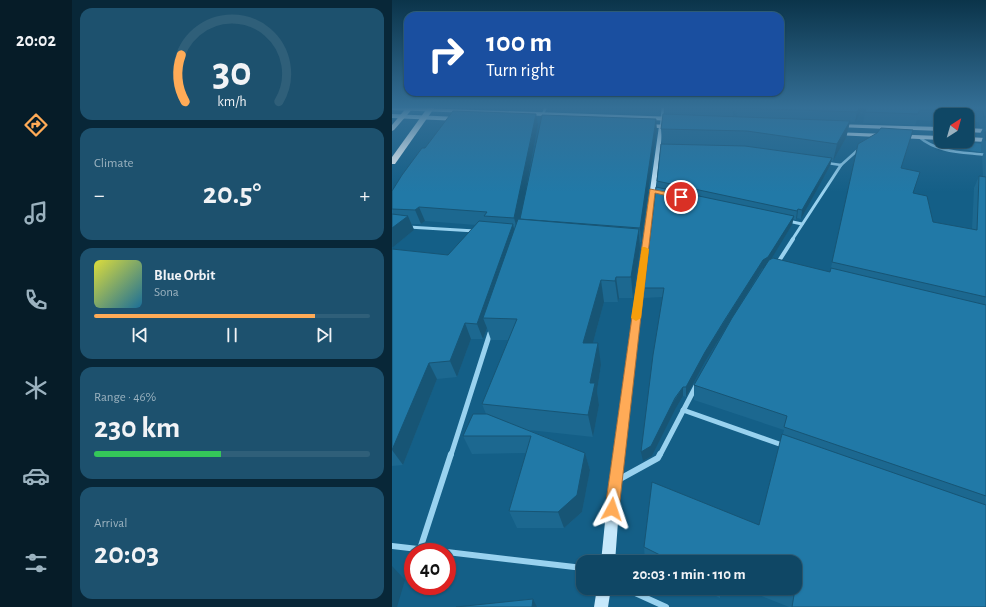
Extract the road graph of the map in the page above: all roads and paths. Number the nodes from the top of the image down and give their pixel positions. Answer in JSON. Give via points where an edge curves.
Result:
{"nodes":[{"id":1,"x":413,"y":135,"type":"edge"},
{"id":2,"x":662,"y":135,"type":"edge"},
{"id":3,"x":878,"y":135,"type":"edge"},
{"id":4,"x":885,"y":135,"type":"edge"},
{"id":5,"x":918,"y":137,"type":"junction"},
{"id":6,"x":934,"y":138,"type":"edge"},
{"id":7,"x":974,"y":139,"type":"edge"},
{"id":8,"x":986,"y":140,"type":"edge"},
{"id":9,"x":873,"y":141,"type":"edge"},
{"id":10,"x":861,"y":148,"type":"edge"},
{"id":11,"x":986,"y":155,"type":"edge"},
{"id":12,"x":392,"y":162,"type":"edge"},
{"id":13,"x":826,"y":162,"type":"edge"},
{"id":14,"x":841,"y":165,"type":"junction"},
{"id":15,"x":781,"y":219,"type":"edge"},
{"id":16,"x":802,"y":224,"type":"junction"},
{"id":17,"x":400,"y":226,"type":"edge"},
{"id":18,"x":483,"y":232,"type":"edge"},
{"id":19,"x":776,"y":266,"type":"junction"},
{"id":20,"x":783,"y":267,"type":"edge"},
{"id":21,"x":770,"y":268,"type":"edge"},
{"id":22,"x":492,"y":324,"type":"edge"},
{"id":23,"x":697,"y":384,"type":"edge"},
{"id":24,"x":683,"y":410,"type":"junction"},
{"id":25,"x":794,"y":449,"type":"edge"},
{"id":26,"x":615,"y":482,"type":"junction"},
{"id":27,"x":422,"y":543,"type":"edge"},
{"id":28,"x":392,"y":546,"type":"edge"},
{"id":29,"x":404,"y":547,"type":"edge"},
{"id":30,"x":456,"y":553,"type":"edge"},
{"id":31,"x":609,"y":555,"type":"edge"},
{"id":32,"x":576,"y":567,"type":"edge"},
{"id":33,"x":603,"y":595,"type":"edge"},
{"id":34,"x":640,"y":595,"type":"edge"},
{"id":35,"x":601,"y":607,"type":"edge"},
{"id":36,"x":666,"y":607,"type":"edge"}],
"edges":[{"from":1,"to":12,"type":"highway"},
{"from":2,"to":26,"type":"street","via":[[656,192],[641,246]]},
{"from":3,"to":9,"type":"street"},
{"from":4,"to":5,"type":"main road"},
{"from":5,"to":6,"type":"main road"},
{"from":5,"to":11,"type":"street","via":[[933,147]]},
{"from":7,"to":8,"type":"main road"},
{"from":10,"to":14,"type":"street"},
{"from":13,"to":14,"type":"street"},
{"from":14,"to":16,"type":"street"},
{"from":15,"to":16,"type":"street"},
{"from":16,"to":19,"type":"street"},
{"from":17,"to":18,"type":"street"},
{"from":19,"to":20,"type":"street"},
{"from":19,"to":21,"type":"street"},
{"from":22,"to":27,"type":"street"},
{"from":23,"to":24,"type":"street"},
{"from":24,"to":25,"type":"street"},
{"from":24,"to":26,"type":"street","via":[[658,458]]},
{"from":26,"to":31,"type":"street"},
{"from":28,"to":29,"type":"street"},
{"from":30,"to":32,"type":"street"},
{"from":33,"to":35,"type":"street"},
{"from":34,"to":36,"type":"street"}]}
